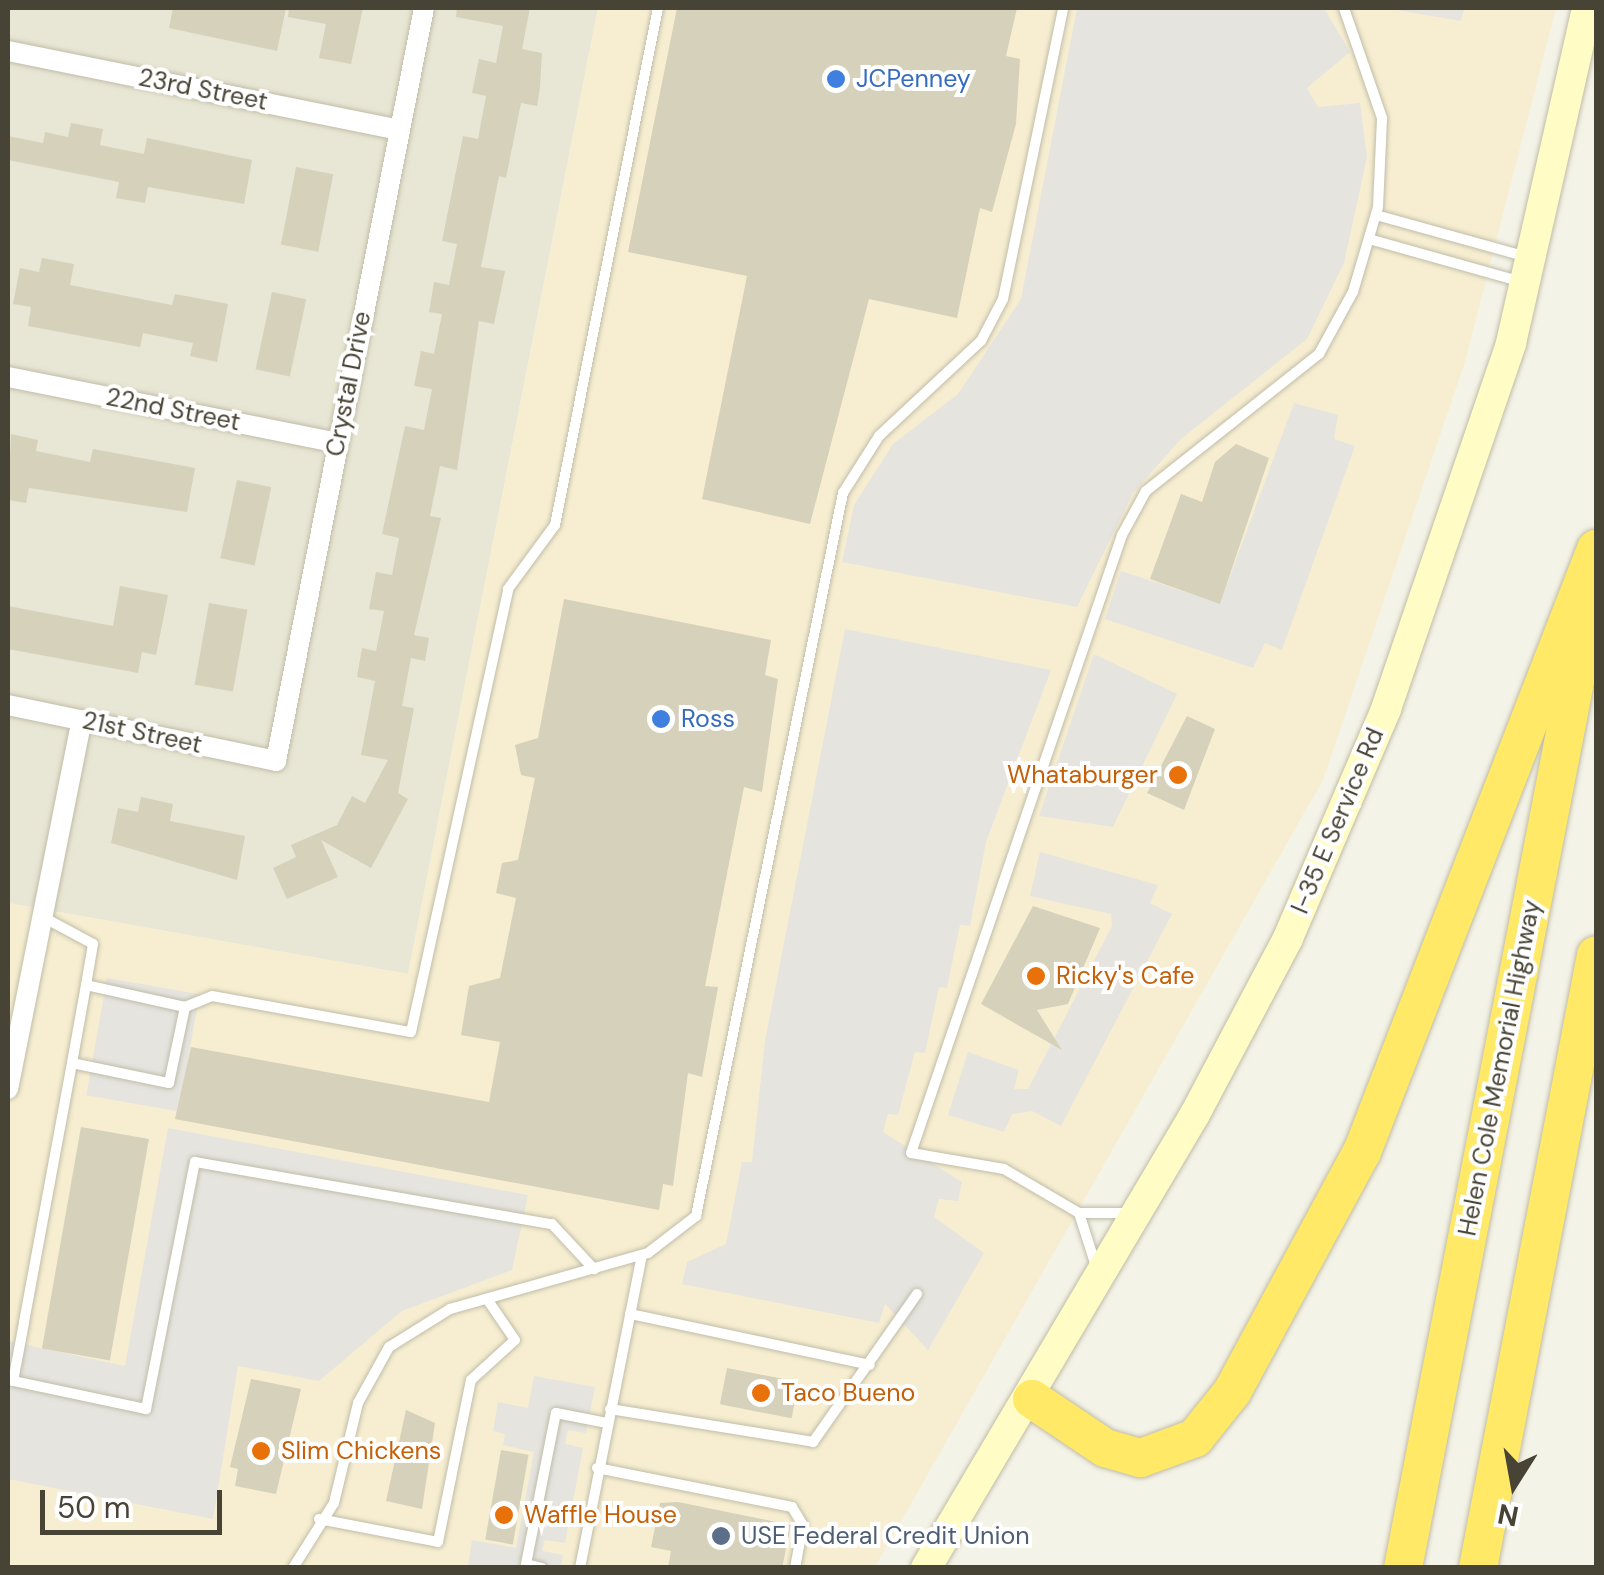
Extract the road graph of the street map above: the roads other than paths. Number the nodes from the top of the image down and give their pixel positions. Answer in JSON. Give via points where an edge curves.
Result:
{"nodes":[{"id":1,"x":424,"y":8,"type":"edge"},
{"id":2,"x":658,"y":8,"type":"edge"},
{"id":3,"x":1063,"y":8,"type":"edge"},
{"id":4,"x":1344,"y":8,"type":"edge"},
{"id":5,"x":1587,"y":8,"type":"edge"},
{"id":6,"x":8,"y":51,"type":"edge"},
{"id":7,"x":399,"y":130,"type":"junction"},
{"id":8,"x":1376,"y":215,"type":"junction"},
{"id":9,"x":1369,"y":240,"type":"junction"},
{"id":10,"x":1529,"y":271,"type":"junction"},
{"id":11,"x":8,"y":377,"type":"edge"},
{"id":12,"x":338,"y":443,"type":"junction"},
{"id":13,"x":1596,"y":549,"type":"edge"},
{"id":14,"x":1596,"y":569,"type":"edge"},
{"id":15,"x":8,"y":705,"type":"edge"},
{"id":16,"x":82,"y":720,"type":"junction"},
{"id":17,"x":276,"y":761,"type":"joint"},
{"id":18,"x":41,"y":916,"type":"junction"},
{"id":19,"x":1596,"y":955,"type":"edge"},
{"id":20,"x":86,"y":985,"type":"junction"},
{"id":21,"x":186,"y":1007,"type":"junction"},
{"id":22,"x":72,"y":1063,"type":"junction"},
{"id":23,"x":8,"y":1089,"type":"edge"},
{"id":24,"x":1079,"y":1213,"type":"junction"},
{"id":25,"x":1140,"y":1213,"type":"junction"},
{"id":26,"x":642,"y":1255,"type":"junction"},
{"id":27,"x":594,"y":1269,"type":"junction"},
{"id":28,"x":1100,"y":1281,"type":"junction"},
{"id":29,"x":917,"y":1294,"type":"dead end"},
{"id":30,"x":486,"y":1299,"type":"junction"},
{"id":31,"x":630,"y":1314,"type":"junction"},
{"id":32,"x":870,"y":1365,"type":"junction"},
{"id":33,"x":1032,"y":1399,"type":"junction"},
{"id":34,"x":610,"y":1409,"type":"junction"},
{"id":35,"x":606,"y":1423,"type":"junction"},
{"id":36,"x":597,"y":1468,"type":"junction"},
{"id":37,"x":319,"y":1519,"type":"junction"},
{"id":38,"x":293,"y":1568,"type":"edge"},
{"id":39,"x":542,"y":1568,"type":"edge"},
{"id":40,"x":580,"y":1568,"type":"edge"},
{"id":41,"x":795,"y":1568,"type":"edge"},
{"id":42,"x":926,"y":1568,"type":"edge"},
{"id":43,"x":1403,"y":1568,"type":"edge"},
{"id":44,"x":1478,"y":1568,"type":"edge"}],
"edges":[{"from":1,"to":7,"type":"street","name":"Crystal Drive"},
{"from":2,"to":21,"type":"lane","via":[[555,525],[508,588],[411,1032],[212,996]]},
{"from":3,"to":26,"type":"lane","via":[[1003,299],[977,346],[878,436],[843,493],[707,1188],[686,1233]]},
{"from":4,"to":8,"type":"lane","via":[[1382,118]]},
{"from":5,"to":10,"type":"street","name":"I-35 E Service Rd"},
{"from":6,"to":7,"type":"street","name":"23rd Street"},
{"from":7,"to":12,"type":"street","name":"Crystal Drive"},
{"from":8,"to":9,"type":"lane"},
{"from":8,"to":10,"type":"lane"},
{"from":9,"to":10,"type":"lane"},
{"from":9,"to":24,"type":"lane","via":[[1319,354],[1146,491],[1122,535],[910,1153],[1004,1169]]},
{"from":10,"to":25,"type":"street","name":"I-35 E Service Rd","via":[[1466,491],[1386,709],[1288,938]]},
{"from":11,"to":12,"type":"street","name":"22nd Street"},
{"from":12,"to":17,"type":"street","name":"Crystal Drive"},
{"from":13,"to":33,"type":"highway","via":[[1362,1152],[1232,1392],[1195,1438],[1140,1458],[1106,1448]]},
{"from":14,"to":43,"type":"highway","name":"Helen Cole Memorial Highway"},
{"from":15,"to":16,"type":"street","name":"21st Street"},
{"from":16,"to":17,"type":"street","name":"21st Street"},
{"from":16,"to":18,"type":"street"},
{"from":18,"to":20,"type":"lane","via":[[94,944]]},
{"from":18,"to":23,"type":"street"},
{"from":19,"to":44,"type":"highway"},
{"from":20,"to":21,"type":"lane"},
{"from":20,"to":22,"type":"lane"},
{"from":21,"to":22,"type":"lane","via":[[169,1083]]},
{"from":22,"to":27,"type":"lane","via":[[13,1381],[146,1409],[194,1162],[552,1224]]},
{"from":24,"to":25,"type":"lane"},
{"from":24,"to":28,"type":"lane"},
{"from":25,"to":28,"type":"street","name":"I-35 E Service Rd"},
{"from":26,"to":27,"type":"lane"},
{"from":26,"to":31,"type":"lane"},
{"from":27,"to":30,"type":"lane"},
{"from":28,"to":33,"type":"street","name":"I-35 E Service Rd"},
{"from":29,"to":32,"type":"lane"},
{"from":30,"to":37,"type":"lane","via":[[412,1327],[376,1362],[334,1503]]},
{"from":30,"to":37,"type":"lane","via":[[515,1340],[471,1380],[438,1542]]},
{"from":31,"to":32,"type":"lane"},
{"from":31,"to":34,"type":"lane"},
{"from":32,"to":34,"type":"lane","via":[[813,1442]]},
{"from":33,"to":42,"type":"street","name":"I-35 E Service Rd"},
{"from":34,"to":35,"type":"lane"},
{"from":35,"to":36,"type":"lane"},
{"from":35,"to":39,"type":"lane","via":[[556,1413],[526,1564]]},
{"from":36,"to":40,"type":"lane"},
{"from":36,"to":41,"type":"lane","via":[[792,1508],[803,1525]]},
{"from":37,"to":38,"type":"lane"}]}
